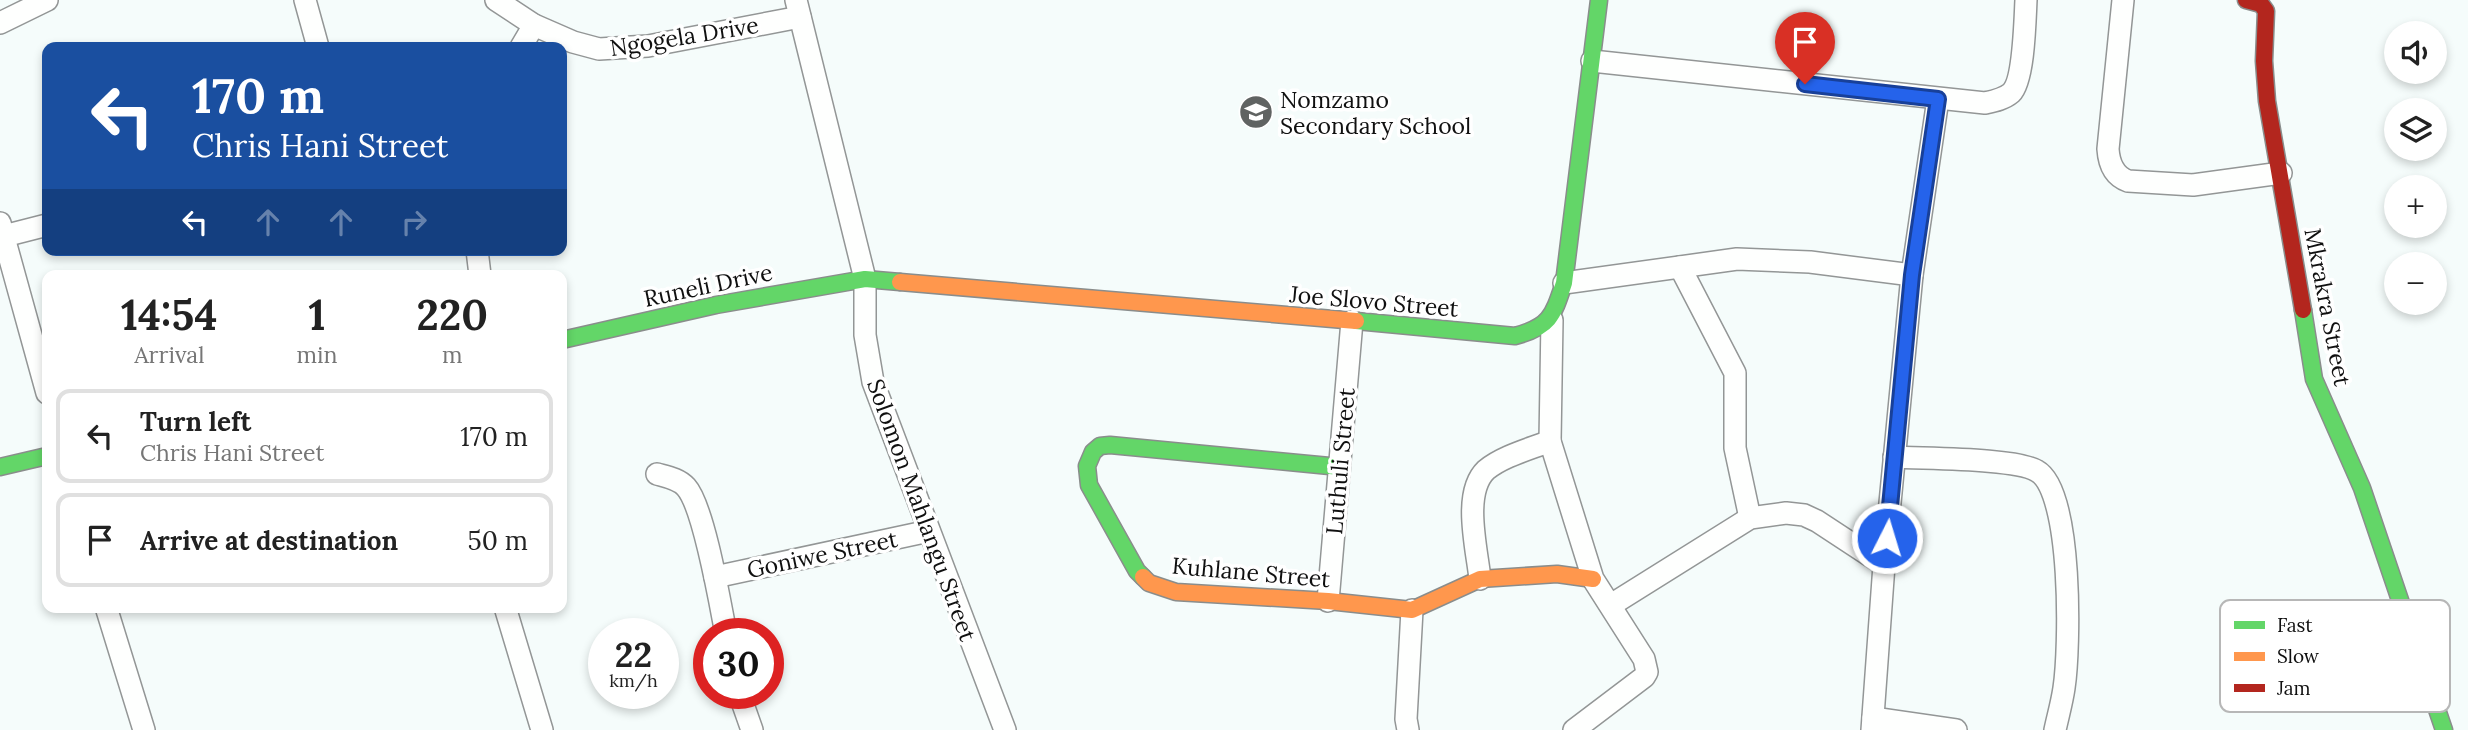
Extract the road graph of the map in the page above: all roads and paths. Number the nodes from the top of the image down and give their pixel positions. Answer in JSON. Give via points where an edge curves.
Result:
{"nodes":[{"id":1,"x":47,"y":0,"type":"edge"},
{"id":2,"x":305,"y":0,"type":"edge"},
{"id":3,"x":496,"y":0,"type":"edge"},
{"id":4,"x":1599,"y":0,"type":"edge"},
{"id":5,"x":2026,"y":0,"type":"edge"},
{"id":6,"x":2123,"y":0,"type":"edge"},
{"id":7,"x":2251,"y":1,"type":"edge"},
{"id":8,"x":798,"y":8,"type":"edge"},
{"id":9,"x":0,"y":23,"type":"edge"},
{"id":10,"x":534,"y":25,"type":"junction"},
{"id":11,"x":316,"y":42,"type":"edge"},
{"id":12,"x":524,"y":42,"type":"edge"},
{"id":13,"x":1592,"y":61,"type":"junction"},
{"id":14,"x":1938,"y":99,"type":"junction"},
{"id":15,"x":2281,"y":173,"type":"junction"},
{"id":16,"x":42,"y":226,"type":"edge"},
{"id":17,"x":2,"y":230,"type":"edge"},
{"id":18,"x":1680,"y":267,"type":"junction"},
{"id":19,"x":1912,"y":275,"type":"junction"},
{"id":20,"x":865,"y":279,"type":"junction"},
{"id":21,"x":1564,"y":282,"type":"junction"},
{"id":22,"x":1552,"y":320,"type":"junction"},
{"id":23,"x":1352,"y":321,"type":"junction"},
{"id":24,"x":567,"y":339,"type":"edge"},
{"id":25,"x":42,"y":375,"type":"edge"},
{"id":26,"x":1550,"y":441,"type":"junction"},
{"id":27,"x":42,"y":457,"type":"edge"},
{"id":28,"x":1894,"y":457,"type":"junction"},
{"id":29,"x":0,"y":467,"type":"edge"},
{"id":30,"x":1340,"y":467,"type":"junction"},
{"id":31,"x":657,"y":474,"type":"dead end"},
{"id":32,"x":1750,"y":518,"type":"junction"},
{"id":33,"x":929,"y":531,"type":"junction"},
{"id":34,"x":1884,"y":565,"type":"junction"},
{"id":35,"x":715,"y":578,"type":"junction"},
{"id":36,"x":1480,"y":579,"type":"junction"},
{"id":37,"x":1593,"y":579,"type":"junction"},
{"id":38,"x":2400,"y":600,"type":"edge"},
{"id":39,"x":1328,"y":601,"type":"junction"},
{"id":40,"x":1611,"y":605,"type":"junction"},
{"id":41,"x":1412,"y":610,"type":"junction"},
{"id":42,"x":108,"y":613,"type":"edge"},
{"id":43,"x":507,"y":613,"type":"edge"},
{"id":44,"x":723,"y":618,"type":"edge"},
{"id":45,"x":745,"y":709,"type":"edge"},
{"id":46,"x":2438,"y":712,"type":"edge"},
{"id":47,"x":1873,"y":724,"type":"edge"},
{"id":48,"x":144,"y":730,"type":"edge"},
{"id":49,"x":542,"y":730,"type":"edge"},
{"id":50,"x":752,"y":730,"type":"edge"},
{"id":51,"x":1005,"y":730,"type":"edge"},
{"id":52,"x":1408,"y":730,"type":"edge"},
{"id":53,"x":1574,"y":730,"type":"edge"},
{"id":54,"x":1956,"y":730,"type":"edge"},
{"id":55,"x":2055,"y":730,"type":"edge"},
{"id":56,"x":2444,"y":730,"type":"edge"}],
"edges":[{"from":1,"to":9,"type":"street"},
{"from":2,"to":11,"type":"street"},
{"from":3,"to":10,"type":"street","name":"Ngogela Drive"},
{"from":4,"to":13,"type":"street"},
{"from":5,"to":14,"type":"street","via":[[2023,53],[2014,91],[1985,103]]},
{"from":6,"to":15,"type":"street","via":[[2108,149],[2115,172],[2128,181],[2166,185]]},
{"from":7,"to":15,"type":"street","name":"Mkrakra Street","via":[[2266,10],[2265,82]]},
{"from":8,"to":10,"type":"street","name":"Ngogela Drive","via":[[623,49],[573,42]]},
{"from":8,"to":20,"type":"street","name":"Solomon Mahlangu Street"},
{"from":10,"to":12,"type":"street"},
{"from":13,"to":14,"type":"street"},
{"from":13,"to":21,"type":"street"},
{"from":14,"to":19,"type":"street"},
{"from":15,"to":38,"type":"street","name":"Mkrakra Street","via":[[2314,379],[2362,488]]},
{"from":16,"to":17,"type":"street"},
{"from":17,"to":25,"type":"street"},
{"from":18,"to":19,"type":"street","via":[[1737,259],[1777,260]]},
{"from":18,"to":21,"type":"street"},
{"from":18,"to":32,"type":"street","via":[[1735,373],[1735,449]]},
{"from":19,"to":28,"type":"street"},
{"from":20,"to":23,"type":"street","name":"Joe Slovo Street"},
{"from":20,"to":24,"type":"street","name":"Runeli Drive","via":[[716,305]]},
{"from":20,"to":33,"type":"street","name":"Solomon Mahlangu Street","via":[[865,335],[873,382]]},
{"from":21,"to":22,"type":"street"},
{"from":22,"to":23,"type":"street","name":"Joe Slovo Street","via":[[1515,336]]},
{"from":22,"to":26,"type":"street"},
{"from":23,"to":30,"type":"street","name":"Luthuli Street"},
{"from":26,"to":36,"type":"street","via":[[1501,461],[1486,471],[1474,489]]},
{"from":26,"to":37,"type":"street"},
{"from":27,"to":29,"type":"street"},
{"from":28,"to":34,"type":"street"},
{"from":28,"to":55,"type":"street","via":[[2018,464],[2040,472],[2048,481],[2060,515],[2067,621],[2064,691]]},
{"from":30,"to":39,"type":"street","name":"Luthuli Street"},
{"from":30,"to":39,"type":"street","name":"Kuhlane Street","via":[[1110,445],[1093,452],[1087,466],[1090,485],[1136,571],[1149,583],[1176,592]]},
{"from":31,"to":35,"type":"street","name":"Goniwe Street","via":[[674,478],[694,497]]},
{"from":32,"to":34,"type":"street","via":[[1804,515]]},
{"from":32,"to":40,"type":"street"},
{"from":33,"to":35,"type":"street","name":"Goniwe Street"},
{"from":33,"to":51,"type":"street","name":"Solomon Mahlangu Street"},
{"from":34,"to":47,"type":"street"},
{"from":35,"to":44,"type":"street","name":"Goniwe Street"},
{"from":36,"to":37,"type":"street","via":[[1557,574]]},
{"from":36,"to":41,"type":"street"},
{"from":37,"to":40,"type":"street"},
{"from":39,"to":41,"type":"street","name":"Kuhlane Street"},
{"from":40,"to":53,"type":"street","via":[[1644,659],[1647,672]]},
{"from":41,"to":52,"type":"street"},
{"from":42,"to":48,"type":"street"},
{"from":43,"to":49,"type":"street"},
{"from":45,"to":50,"type":"street"},
{"from":46,"to":56,"type":"street","name":"Mkrakra Street"},
{"from":47,"to":54,"type":"street"}]}
